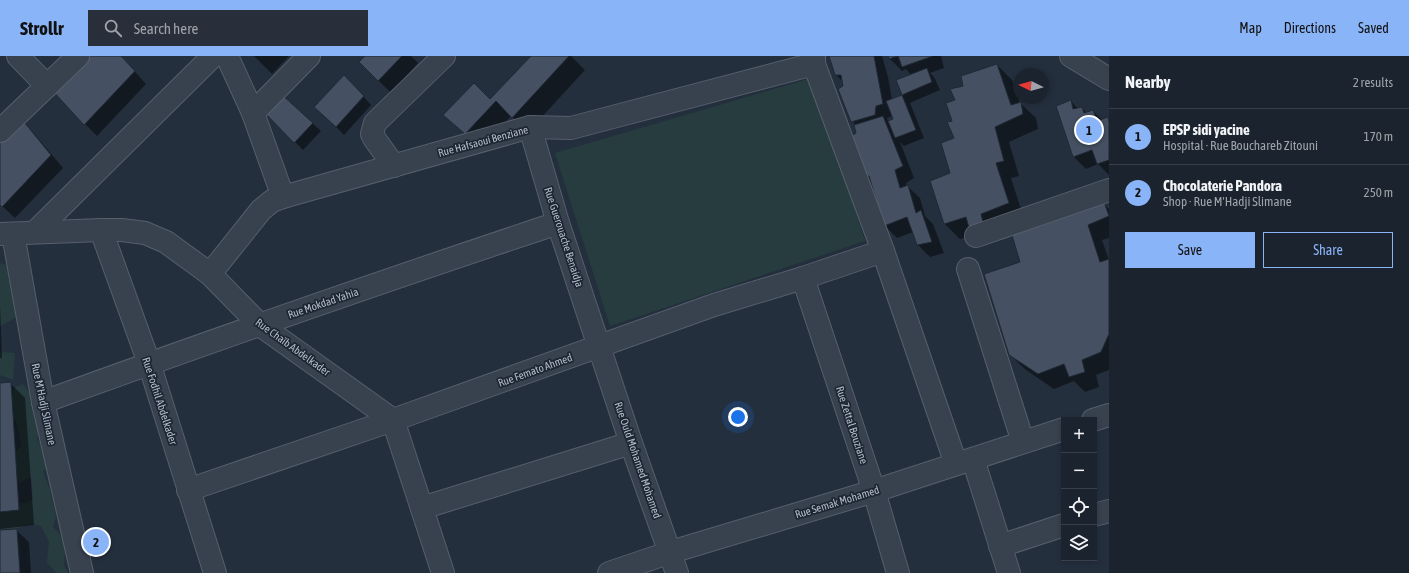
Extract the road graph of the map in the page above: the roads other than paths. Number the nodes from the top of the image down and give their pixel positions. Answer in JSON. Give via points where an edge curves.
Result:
{"nodes":[{"id":1,"x":18,"y":56,"type":"edge"},
{"id":2,"x":78,"y":56,"type":"edge"},
{"id":3,"x":213,"y":56,"type":"edge"},
{"id":4,"x":227,"y":56,"type":"edge"},
{"id":5,"x":309,"y":56,"type":"edge"},
{"id":6,"x":444,"y":56,"type":"edge"},
{"id":7,"x":1071,"y":56,"type":"edge"},
{"id":8,"x":814,"y":60,"type":"edge"},
{"id":9,"x":1109,"y":79,"type":"edge"},
{"id":10,"x":47,"y":86,"type":"junction"},
{"id":11,"x":253,"y":113,"type":"junction"},
{"id":12,"x":530,"y":127,"type":"junction"},
{"id":13,"x":0,"y":131,"type":"edge"},
{"id":14,"x":394,"y":166,"type":"junction"},
{"id":15,"x":1109,"y":190,"type":"edge"},
{"id":16,"x":283,"y":197,"type":"junction"},
{"id":17,"x":558,"y":223,"type":"junction"},
{"id":18,"x":101,"y":230,"type":"junction"},
{"id":19,"x":35,"y":232,"type":"junction"},
{"id":20,"x":6,"y":234,"type":"edge"},
{"id":21,"x":976,"y":236,"type":"dead end"},
{"id":22,"x":883,"y":251,"type":"junction"},
{"id":23,"x":968,"y":270,"type":"dead end"},
{"id":24,"x":210,"y":274,"type":"junction"},
{"id":25,"x":803,"y":278,"type":"junction"},
{"id":26,"x":260,"y":325,"type":"junction"},
{"id":27,"x":599,"y":347,"type":"junction"},
{"id":28,"x":149,"y":363,"type":"junction"},
{"id":29,"x":43,"y":402,"type":"junction"},
{"id":30,"x":1109,"y":415,"type":"edge"},
{"id":31,"x":1097,"y":419,"type":"edge"},
{"id":32,"x":393,"y":420,"type":"junction"},
{"id":33,"x":1061,"y":430,"type":"edge"},
{"id":34,"x":1023,"y":442,"type":"junction"},
{"id":35,"x":630,"y":443,"type":"junction"},
{"id":36,"x":964,"y":461,"type":"junction"},
{"id":37,"x":188,"y":490,"type":"junction"},
{"id":38,"x":874,"y":491,"type":"junction"},
{"id":39,"x":422,"y":508,"type":"junction"},
{"id":40,"x":1109,"y":510,"type":"edge"},
{"id":41,"x":1097,"y":514,"type":"edge"},
{"id":42,"x":1061,"y":526,"type":"edge"},
{"id":43,"x":1000,"y":546,"type":"junction"},
{"id":44,"x":671,"y":552,"type":"junction"},
{"id":45,"x":82,"y":573,"type":"edge"},
{"id":46,"x":215,"y":573,"type":"edge"},
{"id":47,"x":443,"y":573,"type":"edge"},
{"id":48,"x":609,"y":573,"type":"edge"},
{"id":49,"x":677,"y":573,"type":"edge"},
{"id":50,"x":898,"y":573,"type":"edge"},
{"id":51,"x":1008,"y":573,"type":"edge"}],
"edges":[{"from":1,"to":10,"type":"street"},
{"from":2,"to":10,"type":"street"},
{"from":3,"to":19,"type":"street"},
{"from":4,"to":11,"type":"street"},
{"from":5,"to":11,"type":"street"},
{"from":6,"to":14,"type":"street","via":[[375,123],[372,134]]},
{"from":7,"to":9,"type":"street"},
{"from":8,"to":12,"type":"street","name":"Rue Hafsaoui Benziane","via":[[571,128]]},
{"from":8,"to":22,"type":"street"},
{"from":10,"to":13,"type":"street"},
{"from":11,"to":16,"type":"street"},
{"from":12,"to":14,"type":"street","name":"Rue Hafsaoui Benziane"},
{"from":12,"to":17,"type":"street","name":"Rue Guerouache Benaidja"},
{"from":14,"to":16,"type":"street","name":"Rue Hafsaoui Benziane"},
{"from":15,"to":21,"type":"street"},
{"from":16,"to":24,"type":"street","name":"Rue Hafsaoui Benziane","via":[[272,201],[261,210]]},
{"from":17,"to":26,"type":"street","name":"Rue Mokdad Yahia"},
{"from":17,"to":27,"type":"street","name":"Rue Guerouache Benaidja"},
{"from":18,"to":19,"type":"street","name":"Rue Chaïb Abdelkader"},
{"from":18,"to":24,"type":"street","name":"Rue Chaïb Abdelkader","via":[[145,233],[166,242]]},
{"from":18,"to":28,"type":"street","name":"Rue Fodhil Abdelkader"},
{"from":19,"to":20,"type":"street","name":"Rue Chaïb Abdelkader"},
{"from":20,"to":29,"type":"street","name":"Rue M'Hadji Slimane"},
{"from":22,"to":25,"type":"street","name":"Rue Femato Ahmed"},
{"from":22,"to":36,"type":"street"},
{"from":23,"to":34,"type":"street"},
{"from":24,"to":26,"type":"street","name":"Rue Chaïb Abdelkader"},
{"from":25,"to":27,"type":"street","name":"Rue Femato Ahmed","via":[[714,305]]},
{"from":25,"to":38,"type":"street","name":"Rue Zettal Bouziane"},
{"from":26,"to":28,"type":"street","name":"Rue Mokdad Yahia"},
{"from":26,"to":32,"type":"street","name":"Rue Chaïb Abdelkader"},
{"from":27,"to":32,"type":"street","name":"Rue Femato Ahmed"},
{"from":27,"to":35,"type":"street","name":"Rue Ould Mohamed Mohamed"},
{"from":28,"to":29,"type":"street","name":"Rue Mokdad Yahia"},
{"from":28,"to":37,"type":"street","name":"Rue Fodhil Abdelkader"},
{"from":29,"to":45,"type":"street","name":"Rue M'Hadji Slimane"},
{"from":30,"to":31,"type":"street"},
{"from":32,"to":37,"type":"street","name":"Rue Femato Ahmed"},
{"from":32,"to":39,"type":"street"},
{"from":33,"to":34,"type":"street","name":"Rue Semak Mohamed"},
{"from":34,"to":36,"type":"street","name":"Rue Semak Mohamed"},
{"from":35,"to":39,"type":"street"},
{"from":35,"to":44,"type":"street","name":"Rue Ould Mohamed Mohamed"},
{"from":36,"to":38,"type":"street","name":"Rue Semak Mohamed"},
{"from":36,"to":43,"type":"street"},
{"from":37,"to":46,"type":"street","name":"Rue Fodhil Abdelkader"},
{"from":38,"to":44,"type":"street","name":"Rue Semak Mohamed"},
{"from":38,"to":50,"type":"street","name":"Rue Zettal Bouziane"},
{"from":39,"to":47,"type":"street"},
{"from":40,"to":41,"type":"street"},
{"from":42,"to":43,"type":"street"},
{"from":43,"to":51,"type":"street"},
{"from":44,"to":48,"type":"street","name":"Rue Semak Mohamed"},
{"from":44,"to":49,"type":"street","name":"Rue Ould Mohamed Mohamed"}]}
